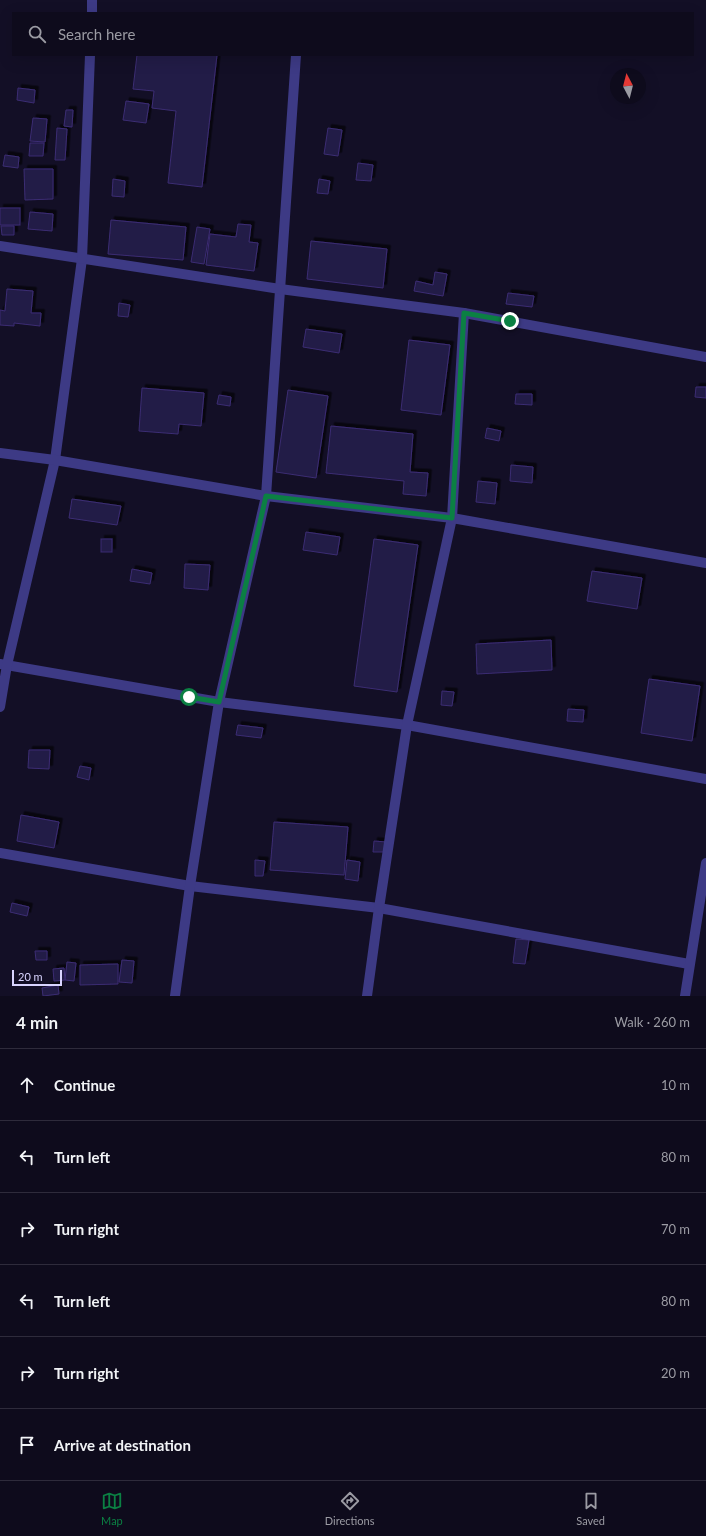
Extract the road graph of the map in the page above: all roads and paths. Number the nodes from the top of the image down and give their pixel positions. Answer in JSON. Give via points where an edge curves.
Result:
{"nodes":[{"id":1,"x":92,"y":0,"type":"edge"},
{"id":2,"x":92,"y":12,"type":"edge"},
{"id":3,"x":90,"y":56,"type":"edge"},
{"id":4,"x":296,"y":56,"type":"edge"},
{"id":5,"x":0,"y":246,"type":"edge"},
{"id":6,"x":82,"y":258,"type":"junction"},
{"id":7,"x":280,"y":289,"type":"junction"},
{"id":8,"x":464,"y":313,"type":"junction"},
{"id":9,"x":706,"y":358,"type":"edge"},
{"id":10,"x":0,"y":453,"type":"edge"},
{"id":11,"x":55,"y":460,"type":"junction"},
{"id":12,"x":266,"y":496,"type":"junction"},
{"id":13,"x":452,"y":518,"type":"junction"},
{"id":14,"x":706,"y":563,"type":"edge"},
{"id":15,"x":4,"y":664,"type":"edge"},
{"id":16,"x":219,"y":702,"type":"junction"},
{"id":17,"x":0,"y":707,"type":"edge"},
{"id":18,"x":407,"y":725,"type":"junction"},
{"id":19,"x":706,"y":779,"type":"edge"},
{"id":20,"x":0,"y":853,"type":"edge"},
{"id":21,"x":706,"y":863,"type":"edge"},
{"id":22,"x":190,"y":886,"type":"junction"},
{"id":23,"x":379,"y":908,"type":"junction"},
{"id":24,"x":689,"y":964,"type":"junction"},
{"id":25,"x":175,"y":996,"type":"edge"},
{"id":26,"x":367,"y":996,"type":"edge"},
{"id":27,"x":685,"y":996,"type":"edge"}],
"edges":[{"from":1,"to":2,"type":"street"},
{"from":3,"to":6,"type":"street"},
{"from":4,"to":7,"type":"street"},
{"from":5,"to":6,"type":"street"},
{"from":6,"to":7,"type":"street"},
{"from":6,"to":11,"type":"street"},
{"from":7,"to":8,"type":"street"},
{"from":7,"to":12,"type":"street"},
{"from":8,"to":9,"type":"street"},
{"from":8,"to":13,"type":"street"},
{"from":10,"to":11,"type":"street"},
{"from":11,"to":12,"type":"street"},
{"from":11,"to":15,"type":"street"},
{"from":12,"to":13,"type":"street"},
{"from":12,"to":16,"type":"street"},
{"from":13,"to":14,"type":"street"},
{"from":13,"to":18,"type":"street"},
{"from":15,"to":16,"type":"street"},
{"from":15,"to":17,"type":"street"},
{"from":16,"to":18,"type":"street"},
{"from":16,"to":22,"type":"street"},
{"from":18,"to":19,"type":"street"},
{"from":18,"to":23,"type":"street"},
{"from":20,"to":22,"type":"street"},
{"from":21,"to":24,"type":"street"},
{"from":22,"to":23,"type":"street"},
{"from":22,"to":25,"type":"street"},
{"from":23,"to":24,"type":"street"},
{"from":23,"to":26,"type":"street"},
{"from":24,"to":27,"type":"street"}]}
